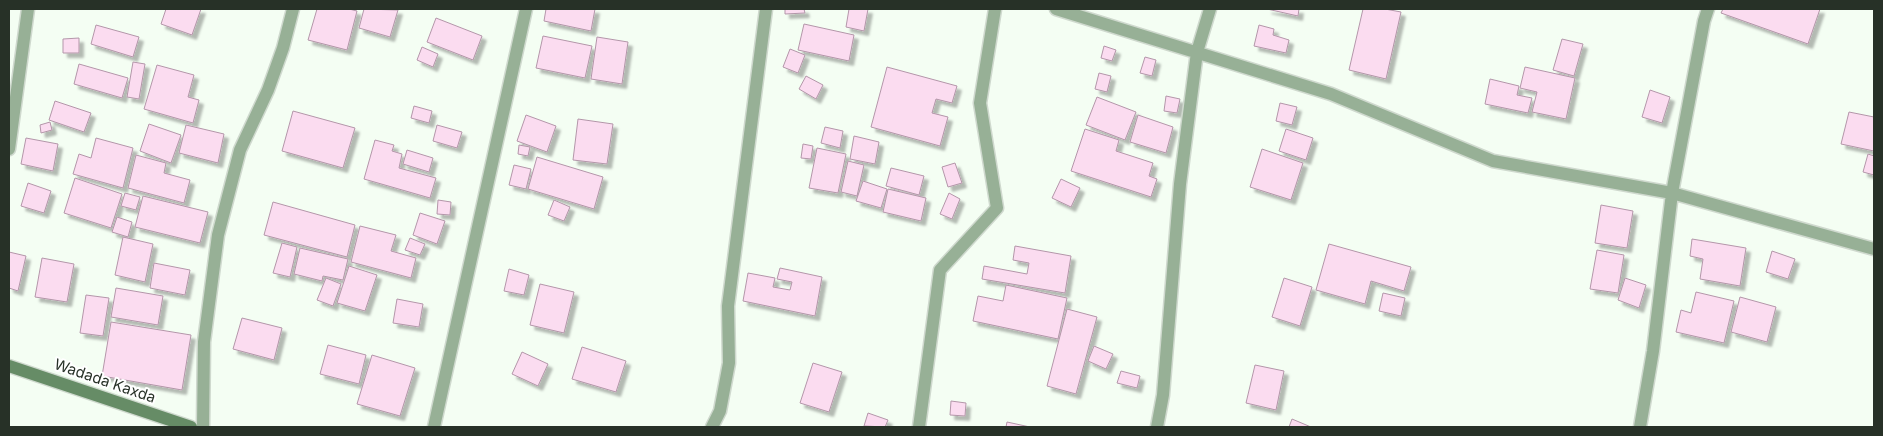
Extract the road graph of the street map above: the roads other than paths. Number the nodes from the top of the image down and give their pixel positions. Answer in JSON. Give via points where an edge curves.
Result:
{"nodes":[{"id":1,"x":28,"y":9,"type":"edge"},
{"id":2,"x":293,"y":9,"type":"edge"},
{"id":3,"x":526,"y":9,"type":"edge"},
{"id":4,"x":766,"y":9,"type":"edge"},
{"id":5,"x":995,"y":9,"type":"edge"},
{"id":6,"x":1056,"y":9,"type":"edge"},
{"id":7,"x":1210,"y":9,"type":"edge"},
{"id":8,"x":1708,"y":9,"type":"edge"},
{"id":9,"x":1197,"y":52,"type":"junction"},
{"id":10,"x":9,"y":149,"type":"edge"},
{"id":11,"x":1672,"y":193,"type":"junction"},
{"id":12,"x":1874,"y":249,"type":"edge"},
{"id":13,"x":9,"y":366,"type":"edge"},
{"id":14,"x":191,"y":427,"type":"edge"},
{"id":15,"x":203,"y":427,"type":"edge"},
{"id":16,"x":434,"y":427,"type":"edge"},
{"id":17,"x":712,"y":427,"type":"edge"},
{"id":18,"x":919,"y":427,"type":"edge"},
{"id":19,"x":1157,"y":427,"type":"edge"},
{"id":20,"x":1640,"y":427,"type":"edge"}],
"edges":[{"from":1,"to":10,"type":"street"},
{"from":2,"to":15,"type":"street","via":[[268,90],[240,150],[218,235],[204,342]]},
{"from":3,"to":16,"type":"street"},
{"from":4,"to":17,"type":"street","via":[[728,306],[729,363],[720,411]]},
{"from":5,"to":18,"type":"street","via":[[980,103],[997,208],[940,270]]},
{"from":6,"to":9,"type":"street"},
{"from":7,"to":9,"type":"street"},
{"from":8,"to":11,"type":"street"},
{"from":9,"to":11,"type":"street","via":[[1331,94],[1493,161]]},
{"from":9,"to":19,"type":"street","via":[[1180,184],[1164,395]]},
{"from":11,"to":12,"type":"street"},
{"from":11,"to":20,"type":"street","via":[[1653,351]]},
{"from":13,"to":14,"type":"street","name":"Wadada Kaxda"}]}
